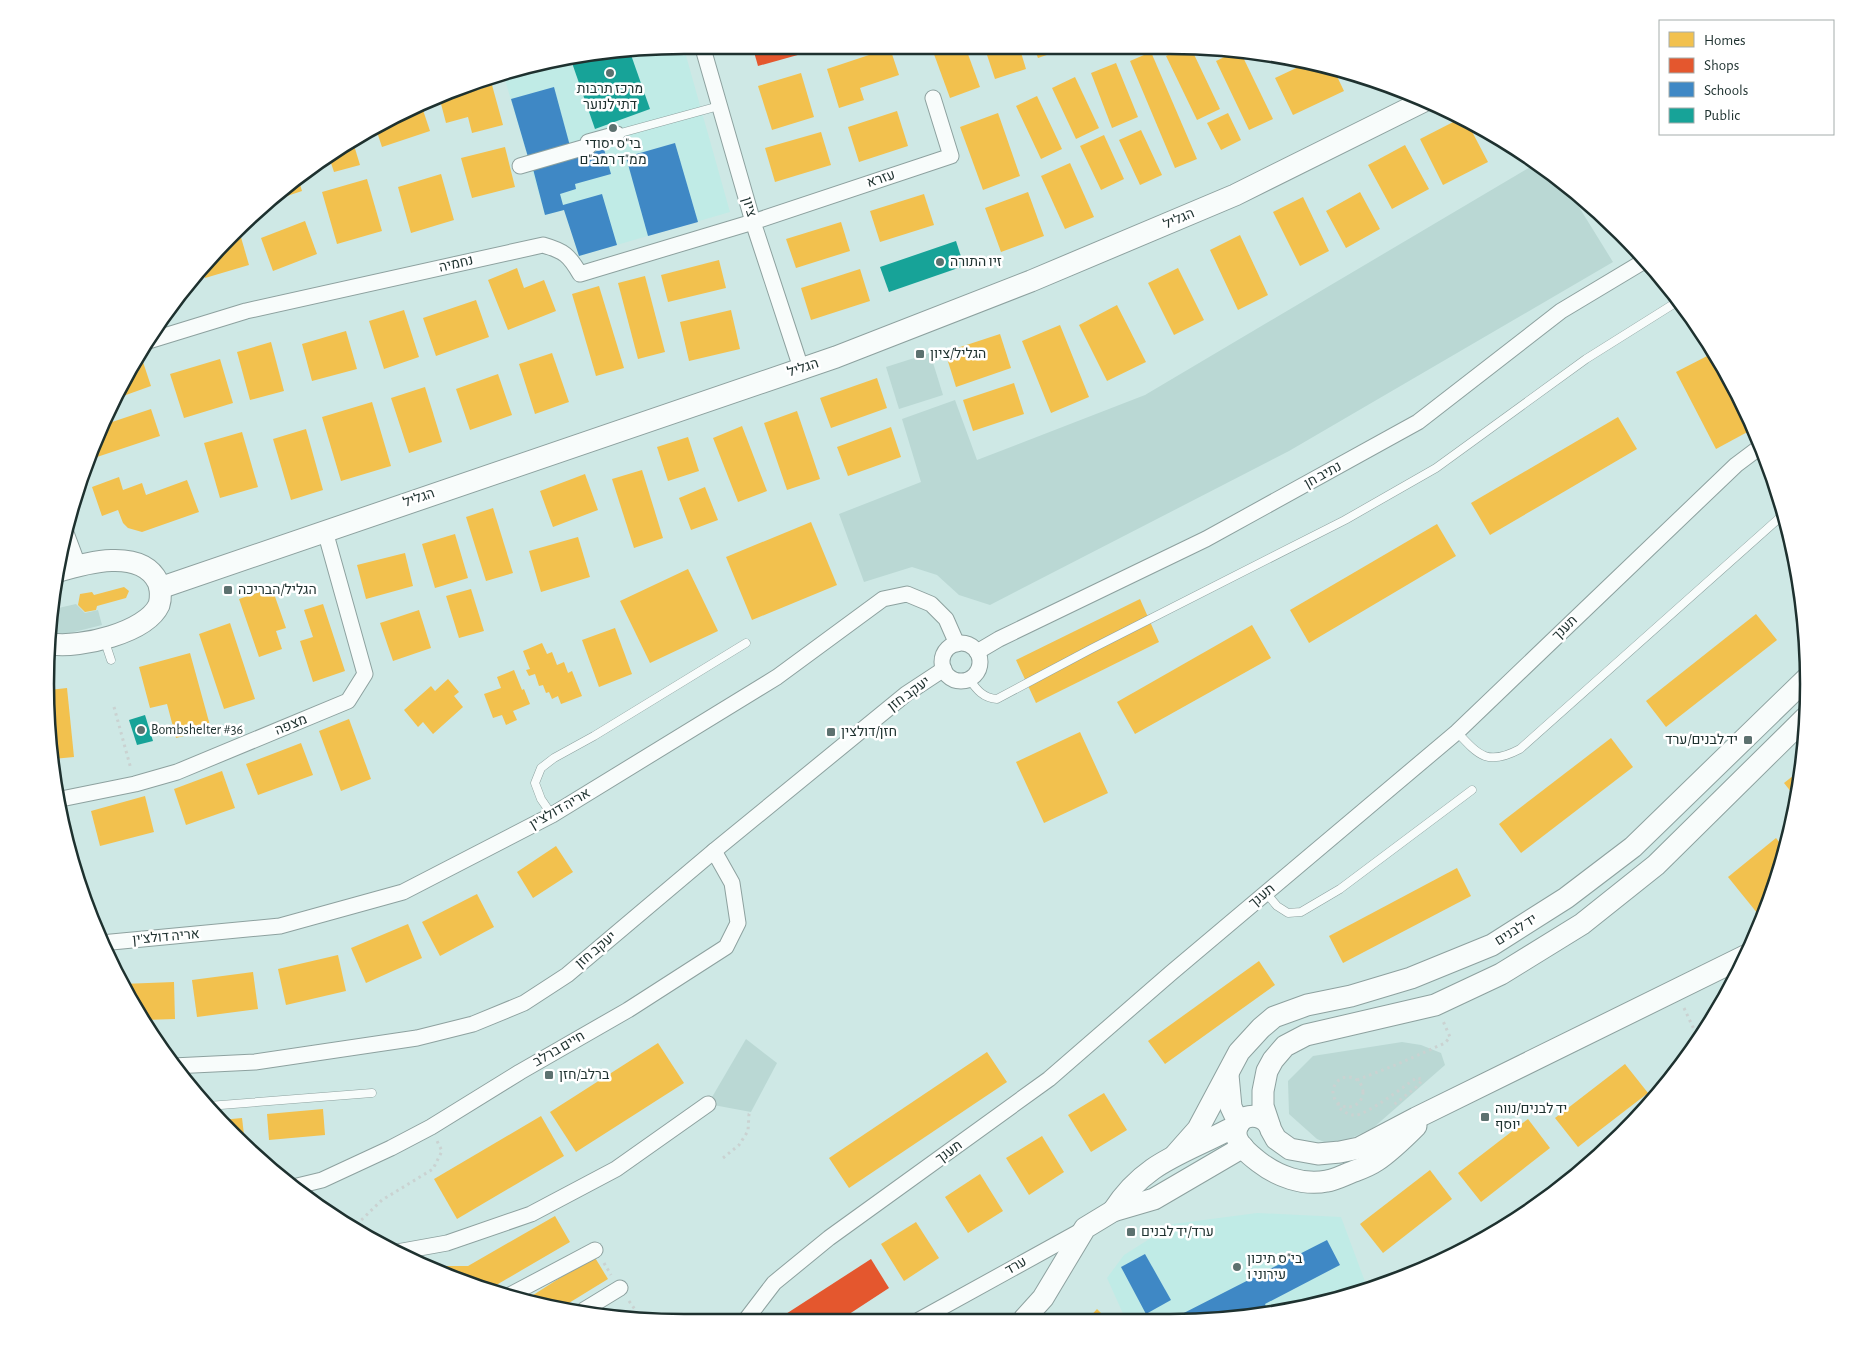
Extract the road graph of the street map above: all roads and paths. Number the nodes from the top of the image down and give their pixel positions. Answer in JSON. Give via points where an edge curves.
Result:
{"nodes":[{"id":1,"x":704,"y":54,"type":"edge"},
{"id":2,"x":933,"y":98,"type":"dead end"},
{"id":3,"x":1417,"y":105,"type":"edge"},
{"id":4,"x":718,"y":106,"type":"junction"},
{"id":5,"x":617,"y":134,"type":"joint"},
{"id":6,"x":520,"y":166,"type":"dead end"},
{"id":7,"x":754,"y":222,"type":"junction"},
{"id":8,"x":1640,"y":264,"type":"edge"},
{"id":9,"x":1673,"y":304,"type":"edge"},
{"id":10,"x":157,"y":339,"type":"edge"},
{"id":11,"x":801,"y":368,"type":"junction"},
{"id":12,"x":1755,"y":451,"type":"edge"},
{"id":13,"x":1778,"y":519,"type":"edge"},
{"id":14,"x":325,"y":531,"type":"junction"},
{"id":15,"x":70,"y":543,"type":"edge"},
{"id":16,"x":78,"y":565,"type":"junction"},
{"id":17,"x":65,"y":569,"type":"edge"},
{"id":18,"x":160,"y":588,"type":"junction"},
{"id":19,"x":104,"y":640,"type":"junction"},
{"id":20,"x":746,"y":643,"type":"dead end"},
{"id":21,"x":55,"y":644,"type":"edge"},
{"id":22,"x":957,"y":644,"type":"junction"},
{"id":23,"x":977,"y":652,"type":"junction"},
{"id":24,"x":110,"y":660,"type":"dead end"},
{"id":25,"x":944,"y":669,"type":"junction"},
{"id":26,"x":969,"y":679,"type":"junction"},
{"id":27,"x":1800,"y":685,"type":"edge"},
{"id":28,"x":114,"y":707,"type":"dead end"},
{"id":29,"x":1799,"y":724,"type":"edge"},
{"id":30,"x":1457,"y":732,"type":"junction"},
{"id":31,"x":135,"y":784,"type":"junction"},
{"id":32,"x":1472,"y":790,"type":"dead end"},
{"id":33,"x":65,"y":798,"type":"edge"},
{"id":34,"x":552,"y":815,"type":"junction"},
{"id":35,"x":714,"y":851,"type":"junction"},
{"id":36,"x":1266,"y":894,"type":"junction"},
{"id":37,"x":109,"y":941,"type":"edge"},
{"id":38,"x":1736,"y":960,"type":"edge"},
{"id":39,"x":1676,"y":990,"type":"junction"},
{"id":40,"x":1435,"y":1005,"type":"junction"},
{"id":41,"x":1695,"y":1032,"type":"edge"},
{"id":42,"x":182,"y":1066,"type":"edge"},
{"id":43,"x":1228,"y":1075,"type":"junction"},
{"id":44,"x":1357,"y":1080,"type":"junction"},
{"id":45,"x":372,"y":1093,"type":"dead end"},
{"id":46,"x":1338,"y":1103,"type":"junction"},
{"id":47,"x":708,"y":1104,"type":"dead end"},
{"id":48,"x":215,"y":1105,"type":"edge"},
{"id":49,"x":1385,"y":1110,"type":"dead end"},
{"id":50,"x":1433,"y":1110,"type":"junction"},
{"id":51,"x":751,"y":1112,"type":"dead end"},
{"id":52,"x":1270,"y":1128,"type":"junction"},
{"id":53,"x":1241,"y":1137,"type":"junction"},
{"id":54,"x":442,"y":1151,"type":"dead end"},
{"id":55,"x":1175,"y":1154,"type":"junction"},
{"id":56,"x":722,"y":1158,"type":"dead end"},
{"id":57,"x":301,"y":1185,"type":"edge"},
{"id":58,"x":1113,"y":1212,"type":"junction"},
{"id":59,"x":358,"y":1223,"type":"edge"},
{"id":60,"x":1085,"y":1228,"type":"junction"},
{"id":61,"x":407,"y":1250,"type":"edge"},
{"id":62,"x":595,"y":1250,"type":"dead end"},
{"id":63,"x":620,"y":1288,"type":"dead end"},
{"id":64,"x":516,"y":1292,"type":"edge"},
{"id":65,"x":589,"y":1307,"type":"edge"},
{"id":66,"x":750,"y":1314,"type":"edge"},
{"id":67,"x":929,"y":1314,"type":"edge"},
{"id":68,"x":1029,"y":1314,"type":"edge"}],
"edges":[{"from":1,"to":4,"type":"street","name":"ציון"},
{"from":2,"to":7,"type":"street","name":"עזרא","via":[[951,156]]},
{"from":3,"to":11,"type":"street","name":"הגליל","via":[[1235,195],[1031,281]]},
{"from":4,"to":5,"type":"lane"},
{"from":4,"to":7,"type":"street","name":"ציון"},
{"from":5,"to":6,"type":"street","via":[[588,142],[589,146]]},
{"from":7,"to":10,"type":"street","name":"נחמיה","via":[[580,274],[566,254],[543,245],[246,311]]},
{"from":7,"to":11,"type":"street","name":"ציון"},
{"from":8,"to":23,"type":"street","name":"נתיב חן","via":[[1561,312],[1418,422],[1206,539]]},
{"from":9,"to":26,"type":"lane","via":[[1586,359],[1436,468],[1345,520],[997,699],[977,691]]},
{"from":11,"to":14,"type":"street","name":"הגליל"},
{"from":12,"to":30,"type":"street","name":"תענך","via":[[1729,471]]},
{"from":13,"to":30,"type":"lane","via":[[1520,749],[1494,758],[1482,755]]},
{"from":14,"to":18,"type":"street","name":"הגליל"},
{"from":14,"to":31,"type":"street","name":"מצפה","via":[[365,674],[348,701],[177,772]]},
{"from":15,"to":16,"type":"street"},
{"from":16,"to":17,"type":"street"},
{"from":16,"to":18,"type":"street","via":[[117,560],[138,565],[154,574]]},
{"from":18,"to":19,"type":"street","via":[[159,604],[151,615]]},
{"from":19,"to":21,"type":"street"},
{"from":19,"to":24,"type":"lane"},
{"from":20,"to":34,"type":"lane","via":[[540,768],[535,783]]},
{"from":22,"to":23,"type":"street","via":[[969,645]]},
{"from":22,"to":25,"type":"street","via":[[951,646],[943,657]]},
{"from":22,"to":34,"type":"street","name":"אריה דולצ'ין","via":[[946,620],[931,604],[906,594],[883,599],[777,677]]},
{"from":23,"to":26,"type":"street","via":[[979,666]]},
{"from":25,"to":26,"type":"street","via":[[957,680]]},
{"from":25,"to":35,"type":"street","name":"יעקב חזן","via":[[906,694]]},
{"from":27,"to":43,"type":"street","name":"יד לבנים","via":[[1633,848],[1566,898],[1483,949],[1410,978],[1274,1017],[1239,1052]]},
{"from":28,"to":31,"type":"path"},
{"from":29,"to":40,"type":"street","via":[[1656,865],[1582,924],[1501,974]]},
{"from":30,"to":36,"type":"street","name":"תענך"},
{"from":31,"to":33,"type":"street","name":"מצפה"},
{"from":32,"to":36,"type":"lane","via":[[1340,889],[1301,912],[1288,913]]},
{"from":34,"to":37,"type":"street","name":"אריה דולצ'ין","via":[[403,892],[280,926]]},
{"from":35,"to":42,"type":"street","name":"יעקב חזן","via":[[567,975],[524,1003],[473,1024],[417,1038],[255,1062]]},
{"from":35,"to":57,"type":"street","name":"חיים ברלב","via":[[732,883],[738,923],[726,947],[628,1010],[431,1126],[322,1180]]},
{"from":36,"to":66,"type":"street","name":"תענך","via":[[1050,1080],[829,1238],[774,1283]]},
{"from":38,"to":39,"type":"street"},
{"from":39,"to":41,"type":"path"},
{"from":39,"to":50,"type":"street"},
{"from":40,"to":44,"type":"path","via":[[1450,1037],[1445,1042]]},
{"from":40,"to":52,"type":"street","via":[[1306,1035],[1285,1046],[1272,1060],[1264,1085],[1263,1106]]},
{"from":43,"to":53,"type":"street","via":[[1231,1107]]},
{"from":43,"to":55,"type":"street","name":"יד לבנים","via":[[1198,1129]]},
{"from":44,"to":46,"type":"path","via":[[1343,1078],[1336,1084],[1333,1094]]},
{"from":44,"to":46,"type":"path","via":[[1363,1088],[1360,1102],[1346,1107]]},
{"from":45,"to":48,"type":"lane"},
{"from":46,"to":49,"type":"path","via":[[1338,1107],[1356,1115],[1366,1112],[1416,1078],[1422,1079],[1419,1085]]},
{"from":47,"to":61,"type":"street","via":[[616,1169],[531,1214],[447,1242]]},
{"from":50,"to":52,"type":"street","via":[[1359,1148],[1340,1152],[1318,1154],[1290,1149],[1276,1139]]},
{"from":50,"to":53,"type":"street","via":[[1375,1162],[1327,1182],[1308,1182],[1280,1175],[1261,1163]]},
{"from":51,"to":56,"type":"path","via":[[748,1131],[739,1145]]},
{"from":52,"to":53,"type":"street","via":[[1261,1117],[1244,1118]]},
{"from":52,"to":53,"type":"street","via":[[1270,1141],[1257,1151]]},
{"from":53,"to":55,"type":"street","name":"ערד","via":[[1228,1130]]},
{"from":53,"to":58,"type":"street","name":"ערד","via":[[1154,1199]]},
{"from":54,"to":59,"type":"path","via":[[433,1169],[382,1200]]},
{"from":55,"to":58,"type":"street","name":"ערד","via":[[1132,1186]]},
{"from":58,"to":60,"type":"street","name":"ערד"},
{"from":60,"to":67,"type":"street","name":"ערד"},
{"from":60,"to":68,"type":"street","via":[[1043,1298]]},
{"from":62,"to":64,"type":"street"},
{"from":63,"to":65,"type":"street"}]}
